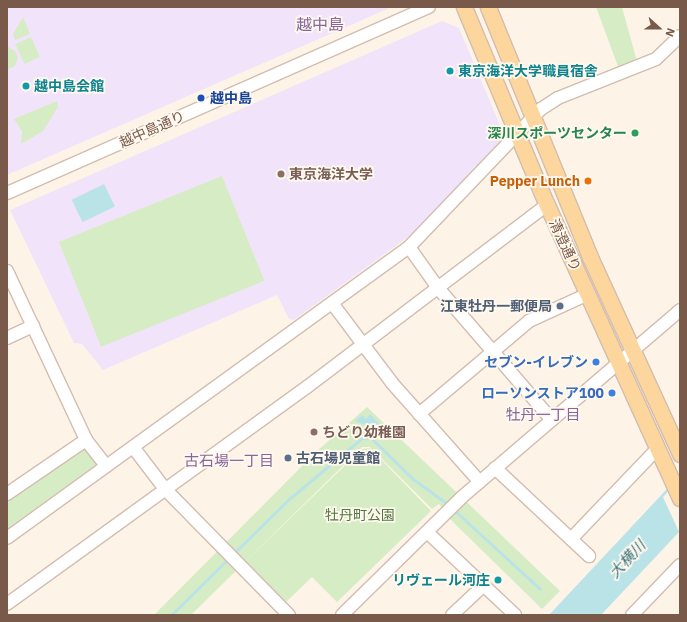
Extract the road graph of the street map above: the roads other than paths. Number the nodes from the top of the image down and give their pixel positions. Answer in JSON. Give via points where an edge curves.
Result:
{"nodes":[{"id":1,"x":429,"y":7,"type":"edge"},
{"id":2,"x":464,"y":7,"type":"edge"},
{"id":3,"x":488,"y":7,"type":"edge"},
{"id":4,"x":680,"y":36,"type":"edge"},
{"id":5,"x":531,"y":117,"type":"junction"},
{"id":6,"x":514,"y":137,"type":"junction"},
{"id":7,"x":7,"y":193,"type":"edge"},
{"id":8,"x":547,"y":205,"type":"junction"},
{"id":9,"x":409,"y":247,"type":"junction"},
{"id":10,"x":7,"y":271,"type":"edge"},
{"id":11,"x":438,"y":288,"type":"junction"},
{"id":12,"x":588,"y":294,"type":"junction"},
{"id":13,"x":332,"y":303,"type":"junction"},
{"id":14,"x":680,"y":310,"type":"edge"},
{"id":15,"x":33,"y":326,"type":"junction"},
{"id":16,"x":7,"y":338,"type":"edge"},
{"id":17,"x":362,"y":345,"type":"junction"},
{"id":18,"x":635,"y":350,"type":"junction"},
{"id":19,"x":493,"y":352,"type":"junction"},
{"id":20,"x":620,"y":365,"type":"junction"},
{"id":21,"x":419,"y":414,"type":"junction"},
{"id":22,"x":552,"y":420,"type":"junction"},
{"id":23,"x":86,"y":440,"type":"junction"},
{"id":24,"x":133,"y":447,"type":"junction"},
{"id":25,"x":657,"y":449,"type":"junction"},
{"id":26,"x":680,"y":454,"type":"edge"},
{"id":27,"x":106,"y":466,"type":"junction"},
{"id":28,"x":495,"y":468,"type":"junction"},
{"id":29,"x":480,"y":482,"type":"junction"},
{"id":30,"x":165,"y":489,"type":"junction"},
{"id":31,"x":7,"y":494,"type":"edge"},
{"id":32,"x":680,"y":498,"type":"edge"},
{"id":33,"x":427,"y":532,"type":"junction"},
{"id":34,"x":7,"y":538,"type":"edge"},
{"id":35,"x":571,"y":539,"type":"junction"},
{"id":36,"x":588,"y":556,"type":"dead end"},
{"id":37,"x":680,"y":565,"type":"edge"},
{"id":38,"x":484,"y":585,"type":"junction"},
{"id":39,"x":7,"y":604,"type":"edge"},
{"id":40,"x":288,"y":615,"type":"edge"},
{"id":41,"x":342,"y":615,"type":"edge"},
{"id":42,"x":452,"y":615,"type":"edge"},
{"id":43,"x":515,"y":615,"type":"edge"},
{"id":44,"x":632,"y":615,"type":"edge"}],
"edges":[{"from":1,"to":7,"type":"street","name":"越中島通り"},
{"from":2,"to":6,"type":"main road","name":"清澄通り"},
{"from":3,"to":5,"type":"main road","name":"清澄通り"},
{"from":4,"to":5,"type":"street","via":[[656,59],[558,98]]},
{"from":5,"to":6,"type":"street"},
{"from":5,"to":18,"type":"main road","name":"清澄通り"},
{"from":6,"to":8,"type":"main road","name":"清澄通り"},
{"from":6,"to":9,"type":"street"},
{"from":8,"to":11,"type":"street"},
{"from":8,"to":12,"type":"main road","name":"清澄通り"},
{"from":9,"to":11,"type":"street"},
{"from":9,"to":13,"type":"street"},
{"from":10,"to":15,"type":"street"},
{"from":11,"to":17,"type":"street"},
{"from":11,"to":19,"type":"street"},
{"from":12,"to":19,"type":"street","via":[[529,321]]},
{"from":12,"to":20,"type":"main road","name":"清澄通り"},
{"from":13,"to":17,"type":"street"},
{"from":13,"to":24,"type":"street"},
{"from":14,"to":18,"type":"street"},
{"from":15,"to":16,"type":"street"},
{"from":15,"to":23,"type":"street"},
{"from":17,"to":21,"type":"street"},
{"from":17,"to":30,"type":"street"},
{"from":18,"to":20,"type":"street"},
{"from":18,"to":26,"type":"main road","name":"清澄通り"},
{"from":19,"to":21,"type":"street"},
{"from":19,"to":22,"type":"street"},
{"from":20,"to":22,"type":"street"},
{"from":20,"to":25,"type":"main road","name":"清澄通り"},
{"from":21,"to":29,"type":"street"},
{"from":22,"to":28,"type":"street"},
{"from":23,"to":27,"type":"street"},
{"from":23,"to":31,"type":"street"},
{"from":24,"to":27,"type":"street"},
{"from":24,"to":30,"type":"street"},
{"from":25,"to":32,"type":"main road","name":"清澄通り"},
{"from":25,"to":35,"type":"street"},
{"from":27,"to":34,"type":"street"},
{"from":28,"to":29,"type":"street"},
{"from":28,"to":35,"type":"street"},
{"from":29,"to":33,"type":"street"},
{"from":30,"to":39,"type":"street"},
{"from":30,"to":40,"type":"street"},
{"from":33,"to":38,"type":"street"},
{"from":33,"to":41,"type":"street"},
{"from":35,"to":36,"type":"street"},
{"from":37,"to":44,"type":"street"},
{"from":38,"to":42,"type":"street"},
{"from":38,"to":43,"type":"street"}]}
